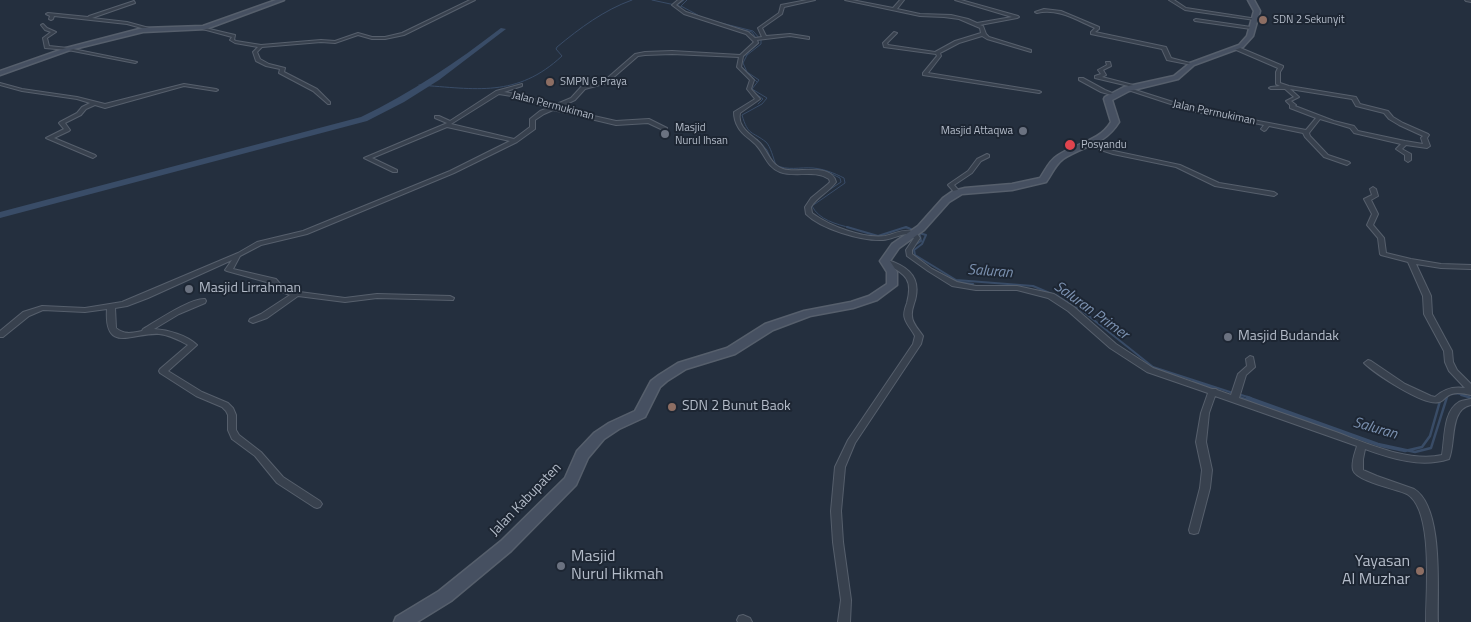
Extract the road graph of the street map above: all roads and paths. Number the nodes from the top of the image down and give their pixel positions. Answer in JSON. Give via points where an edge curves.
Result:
{"nodes":[{"id":1,"x":281,"y":0,"type":"edge"},
{"id":2,"x":473,"y":0,"type":"edge"},
{"id":3,"x":680,"y":0,"type":"edge"},
{"id":4,"x":808,"y":0,"type":"edge"},
{"id":5,"x":847,"y":0,"type":"edge"},
{"id":6,"x":902,"y":0,"type":"edge"},
{"id":7,"x":957,"y":0,"type":"edge"},
{"id":8,"x":1172,"y":0,"type":"edge"},
{"id":9,"x":1251,"y":0,"type":"edge"},
{"id":10,"x":1467,"y":0,"type":"edge"},
{"id":11,"x":1471,"y":1,"type":"edge"},
{"id":12,"x":134,"y":2,"type":"dead end"},
{"id":13,"x":895,"y":9,"type":"junction"},
{"id":14,"x":1037,"y":12,"type":"dead end"},
{"id":15,"x":88,"y":18,"type":"junction"},
{"id":16,"x":51,"y":19,"type":"dead end"},
{"id":17,"x":1196,"y":20,"type":"dead end"},
{"id":18,"x":1255,"y":20,"type":"junction"},
{"id":19,"x":977,"y":24,"type":"junction"},
{"id":20,"x":43,"y":25,"type":"dead end"},
{"id":21,"x":201,"y":28,"type":"junction"},
{"id":22,"x":1251,"y":28,"type":"junction"},
{"id":23,"x":148,"y":29,"type":"junction"},
{"id":24,"x":895,"y":33,"type":"dead end"},
{"id":25,"x":983,"y":34,"type":"junction"},
{"id":26,"x":765,"y":38,"type":"junction"},
{"id":27,"x":808,"y":38,"type":"dead end"},
{"id":28,"x":755,"y":39,"type":"junction"},
{"id":29,"x":261,"y":46,"type":"junction"},
{"id":30,"x":68,"y":48,"type":"junction"},
{"id":31,"x":1236,"y":48,"type":"junction"},
{"id":32,"x":1029,"y":51,"type":"dead end"},
{"id":33,"x":938,"y":52,"type":"junction"},
{"id":34,"x":741,"y":56,"type":"junction"},
{"id":35,"x":135,"y":62,"type":"dead end"},
{"id":36,"x":1108,"y":63,"type":"dead end"},
{"id":37,"x":1192,"y":64,"type":"junction"},
{"id":38,"x":0,"y":73,"type":"edge"},
{"id":39,"x":1080,"y":78,"type":"dead end"},
{"id":40,"x":0,"y":84,"type":"edge"},
{"id":41,"x":520,"y":85,"type":"dead end"},
{"id":42,"x":1137,"y":87,"type":"junction"},
{"id":43,"x":1271,"y":88,"type":"dead end"},
{"id":44,"x":1287,"y":88,"type":"junction"},
{"id":45,"x":216,"y":90,"type":"dead end"},
{"id":46,"x":1127,"y":90,"type":"junction"},
{"id":47,"x":498,"y":92,"type":"junction"},
{"id":48,"x":1039,"y":92,"type":"dead end"},
{"id":49,"x":1359,"y":94,"type":"dead end"},
{"id":50,"x":1114,"y":95,"type":"junction"},
{"id":51,"x":1354,"y":98,"type":"junction"},
{"id":52,"x":94,"y":103,"type":"junction"},
{"id":53,"x":328,"y":104,"type":"dead end"},
{"id":54,"x":1358,"y":105,"type":"junction"},
{"id":55,"x":549,"y":107,"type":"junction"},
{"id":56,"x":1363,"y":114,"type":"dead end"},
{"id":57,"x":1319,"y":116,"type":"junction"},
{"id":58,"x":437,"y":117,"type":"dead end"},
{"id":59,"x":449,"y":124,"type":"junction"},
{"id":60,"x":665,"y":129,"type":"dead end"},
{"id":61,"x":1307,"y":132,"type":"junction"},
{"id":62,"x":515,"y":141,"type":"junction"},
{"id":63,"x":1405,"y":143,"type":"junction"},
{"id":64,"x":1088,"y":144,"type":"junction"},
{"id":65,"x":93,"y":156,"type":"dead end"},
{"id":66,"x":987,"y":156,"type":"dead end"},
{"id":67,"x":1408,"y":160,"type":"dead end"},
{"id":68,"x":1347,"y":163,"type":"dead end"},
{"id":69,"x":395,"y":171,"type":"dead end"},
{"id":70,"x":1373,"y":189,"type":"dead end"},
{"id":71,"x":957,"y":192,"type":"junction"},
{"id":72,"x":1274,"y":194,"type":"dead end"},
{"id":73,"x":916,"y":231,"type":"junction"},
{"id":74,"x":891,"y":252,"type":"junction"},
{"id":75,"x":238,"y":255,"type":"junction"},
{"id":76,"x":1411,"y":262,"type":"junction"},
{"id":77,"x":1471,"y":267,"type":"edge"},
{"id":78,"x":296,"y":294,"type":"junction"},
{"id":79,"x":450,"y":298,"type":"dead end"},
{"id":80,"x":202,"y":301,"type":"dead end"},
{"id":81,"x":111,"y":307,"type":"junction"},
{"id":82,"x":252,"y":321,"type":"dead end"},
{"id":83,"x":142,"y":334,"type":"junction"},
{"id":84,"x":0,"y":335,"type":"edge"},
{"id":85,"x":1250,"y":360,"type":"dead end"},
{"id":86,"x":1368,"y":363,"type":"dead end"},
{"id":87,"x":1471,"y":390,"type":"edge"},
{"id":88,"x":1213,"y":391,"type":"junction"},
{"id":89,"x":1235,"y":396,"type":"junction"},
{"id":90,"x":1471,"y":402,"type":"edge"},
{"id":91,"x":1362,"y":445,"type":"junction"},
{"id":92,"x":317,"y":504,"type":"dead end"},
{"id":93,"x":1194,"y":530,"type":"dead end"},
{"id":94,"x":402,"y":622,"type":"edge"},
{"id":95,"x":844,"y":622,"type":"edge"},
{"id":96,"x":1432,"y":622,"type":"edge"}],
"edges":[{"from":1,"to":21,"type":"street"},
{"from":2,"to":29,"type":"street","via":[[396,36],[378,39],[358,34],[337,42]]},
{"from":3,"to":28,"type":"street","via":[[674,5],[685,13],[747,32]]},
{"from":4,"to":26,"type":"street","via":[[782,6],[781,13],[760,28]]},
{"from":5,"to":13,"type":"street"},
{"from":6,"to":13,"type":"street"},
{"from":7,"to":19,"type":"street","via":[[1017,17]]},
{"from":8,"to":18,"type":"street","via":[[1185,9]]},
{"from":9,"to":18,"type":"street","via":[[1257,11]]},
{"from":10,"to":11,"type":"street"},
{"from":12,"to":15,"type":"street"},
{"from":13,"to":19,"type":"street","via":[[920,15],[953,15]]},
{"from":14,"to":37,"type":"street","via":[[1046,9],[1059,12],[1098,28],[1092,33],[1164,48],[1169,59]]},
{"from":15,"to":16,"type":"street","via":[[48,14]]},
{"from":15,"to":23,"type":"street"},
{"from":17,"to":22,"type":"street"},
{"from":18,"to":22,"type":"street"},
{"from":19,"to":25,"type":"street","via":[[984,30]]},
{"from":20,"to":30,"type":"street","via":[[54,32],[45,38],[47,47]]},
{"from":21,"to":23,"type":"street"},
{"from":21,"to":29,"type":"street","via":[[234,36],[232,40],[235,42]]},
{"from":22,"to":31,"type":"street","via":[[1247,41]]},
{"from":23,"to":30,"type":"street"},
{"from":24,"to":33,"type":"street","via":[[885,43],[886,46]]},
{"from":25,"to":32,"type":"street","via":[[1000,43]]},
{"from":25,"to":33,"type":"street"},
{"from":26,"to":27,"type":"street","via":[[790,35]]},
{"from":26,"to":28,"type":"street"},
{"from":28,"to":34,"type":"street","via":[[754,46]]},
{"from":29,"to":53,"type":"street","via":[[255,52],[258,60],[283,68],[281,72],[315,90]]},
{"from":30,"to":35,"type":"street"},
{"from":30,"to":38,"type":"street"},
{"from":31,"to":37,"type":"street"},
{"from":31,"to":44,"type":"street","via":[[1281,66],[1278,84]]},
{"from":33,"to":48,"type":"street","via":[[939,56],[925,74]]},
{"from":34,"to":55,"type":"street","via":[[638,55],[607,81],[582,88],[574,98]]},
{"from":34,"to":73,"type":"street","via":[[739,67],[752,80],[749,89],[758,99],[737,111],[743,132],[758,144],[778,169],[822,172],[833,179],[831,186],[810,203],[809,214],[823,223],[872,238]]},
{"from":36,"to":42,"type":"street","via":[[1109,66],[1100,70],[1104,75],[1097,76]]},
{"from":37,"to":42,"type":"street","via":[[1176,78]]},
{"from":39,"to":50,"type":"street"},
{"from":40,"to":52,"type":"street"},
{"from":41,"to":47,"type":"street","name":"Jalan Permukiman"},
{"from":42,"to":46,"type":"street"},
{"from":43,"to":44,"type":"street"},
{"from":44,"to":51,"type":"street"},
{"from":44,"to":57,"type":"street","via":[[1297,97],[1288,101],[1294,105],[1292,107]]},
{"from":45,"to":52,"type":"street","via":[[184,84],[110,105]]},
{"from":46,"to":50,"type":"street"},
{"from":46,"to":61,"type":"street","name":"Jalan Permukiman","via":[[1194,110]]},
{"from":47,"to":55,"type":"street","name":"Jalan Permukiman","via":[[525,97]]},
{"from":47,"to":59,"type":"street","name":"Jalan Permukiman"},
{"from":49,"to":51,"type":"street"},
{"from":50,"to":64,"type":"street","via":[[1108,100],[1115,122],[1103,137]]},
{"from":51,"to":54,"type":"street"},
{"from":52,"to":65,"type":"street","via":[[62,123],[67,130],[49,138]]},
{"from":54,"to":56,"type":"street"},
{"from":54,"to":63,"type":"street","via":[[1386,112],[1401,124],[1426,135],[1427,146]]},
{"from":55,"to":60,"type":"street","name":"Jalan Permukiman","via":[[616,123],[649,121]]},
{"from":55,"to":62,"type":"street","via":[[533,118],[531,131]]},
{"from":57,"to":61,"type":"street"},
{"from":57,"to":63,"type":"street","via":[[1352,127],[1355,131]]},
{"from":58,"to":59,"type":"street"},
{"from":59,"to":62,"type":"street"},
{"from":59,"to":69,"type":"street","name":"Jalan Permukiman","via":[[367,158]]},
{"from":61,"to":68,"type":"street","via":[[1322,154]]},
{"from":62,"to":75,"type":"street","via":[[471,164],[305,233],[259,243]]},
{"from":63,"to":67,"type":"street","via":[[1399,148],[1408,154]]},
{"from":64,"to":71,"type":"street","via":[[1060,158],[1043,180],[1009,188]]},
{"from":64,"to":72,"type":"street","via":[[1178,166],[1217,184]]},
{"from":66,"to":71,"type":"street","via":[[951,185]]},
{"from":70,"to":76,"type":"street","via":[[1375,196],[1368,199],[1375,214],[1370,225],[1382,238],[1383,254]]},
{"from":71,"to":73,"type":"street"},
{"from":73,"to":74,"type":"street"},
{"from":73,"to":88,"type":"street","via":[[917,238],[909,255],[943,279],[976,288],[1017,288],[1051,296],[1140,366]]},
{"from":74,"to":94,"type":"street","name":"Jalan Kabupaten","via":[[892,285],[873,298],[808,313],[769,327],[730,351],[682,366],[655,384],[640,414],[599,436],[582,454],[571,481],[506,546],[445,596]]},
{"from":74,"to":95,"type":"street","via":[[915,284],[908,316],[920,336],[851,442],[840,467],[836,512],[846,600]]},
{"from":75,"to":78,"type":"street","via":[[229,270],[273,281],[284,292]]},
{"from":75,"to":81,"type":"street","via":[[145,296]]},
{"from":76,"to":77,"type":"street"},
{"from":76,"to":87,"type":"street","via":[[1427,296],[1428,314],[1448,351],[1453,371]]},
{"from":78,"to":79,"type":"street","via":[[345,300],[377,296]]},
{"from":78,"to":82,"type":"street"},
{"from":80,"to":83,"type":"street","via":[[176,312]]},
{"from":81,"to":83,"type":"street","via":[[113,330],[129,336]]},
{"from":81,"to":84,"type":"street","via":[[85,310],[42,308],[26,314]]},
{"from":83,"to":92,"type":"street","via":[[161,332],[193,344],[163,371],[230,410],[235,437],[258,454],[280,480]]},
{"from":85,"to":89,"type":"street","via":[[1251,367],[1242,374]]},
{"from":86,"to":87,"type":"street","via":[[1432,400],[1451,390]]},
{"from":88,"to":89,"type":"street"},
{"from":88,"to":93,"type":"street","via":[[1205,413],[1201,442],[1207,470],[1205,488]]},
{"from":89,"to":91,"type":"street"},
{"from":90,"to":91,"type":"street","via":[[1462,403],[1456,409],[1446,458],[1436,461],[1405,458]]},
{"from":91,"to":96,"type":"street","via":[[1358,459],[1360,473],[1415,494],[1424,507],[1432,551]]}]}
